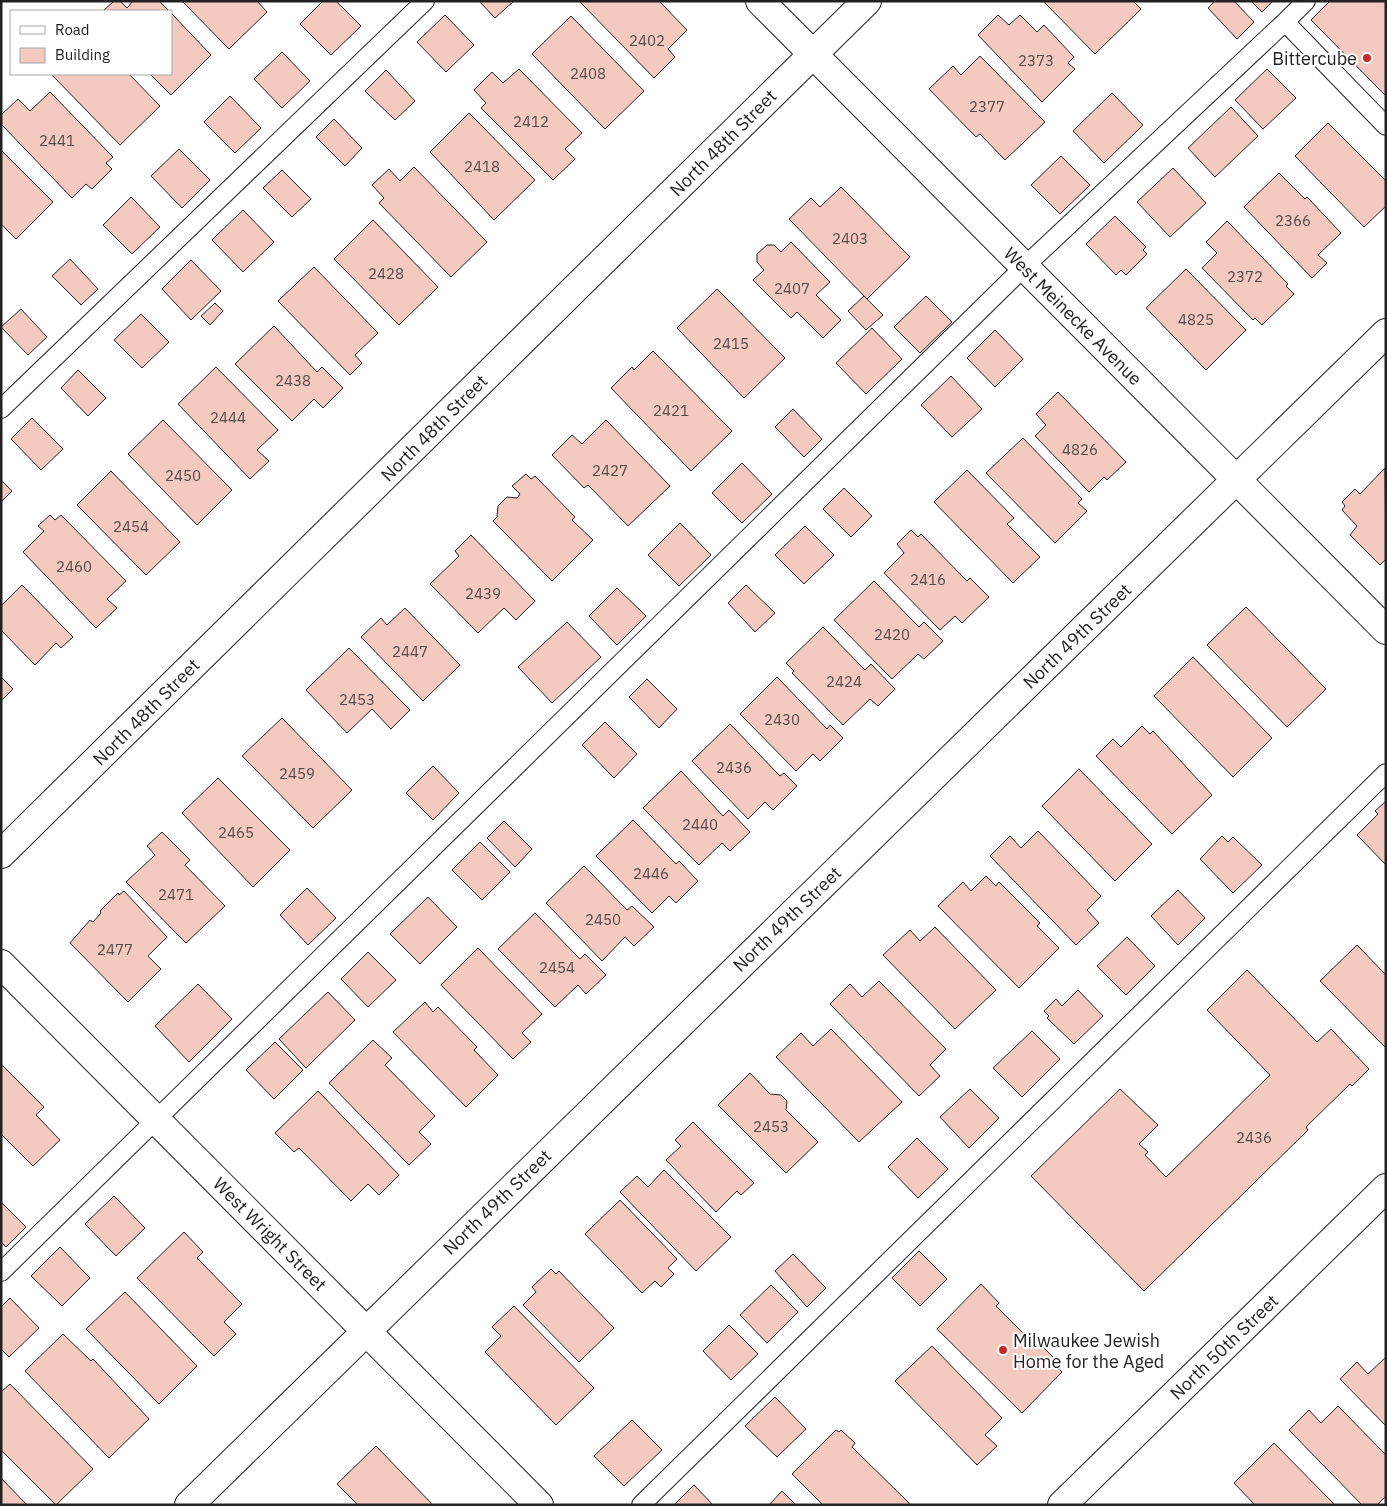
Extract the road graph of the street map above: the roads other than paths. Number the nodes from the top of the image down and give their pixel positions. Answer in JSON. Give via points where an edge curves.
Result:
{"nodes":[{"id":1,"x":426,"y":1,"type":"edge"},
{"id":2,"x":760,"y":1,"type":"edge"},
{"id":3,"x":867,"y":1,"type":"edge"},
{"id":4,"x":1306,"y":1,"type":"edge"},
{"id":5,"x":1284,"y":22,"type":"junction"},
{"id":6,"x":812,"y":54,"type":"junction"},
{"id":7,"x":1386,"y":126,"type":"edge"},
{"id":8,"x":1024,"y":267,"type":"junction"},
{"id":9,"x":1386,"y":333,"type":"edge"},
{"id":10,"x":1,"y":409,"type":"edge"},
{"id":11,"x":1235,"y":480,"type":"junction"},
{"id":12,"x":1386,"y":630,"type":"edge"},
{"id":13,"x":1386,"y":772,"type":"edge"},
{"id":14,"x":1,"y":854,"type":"edge"},
{"id":15,"x":1,"y":964,"type":"edge"},
{"id":16,"x":156,"y":1120,"type":"junction"},
{"id":17,"x":1386,"y":1188,"type":"edge"},
{"id":18,"x":1,"y":1272,"type":"edge"},
{"id":19,"x":366,"y":1330,"type":"junction"},
{"id":20,"x":188,"y":1505,"type":"edge"},
{"id":21,"x":539,"y":1505,"type":"edge"},
{"id":22,"x":641,"y":1505,"type":"edge"},
{"id":23,"x":1062,"y":1505,"type":"edge"}],
"edges":[{"from":1,"to":10,"type":"lane"},
{"from":2,"to":6,"type":"street","name":"West Meinecke Avenue"},
{"from":3,"to":6,"type":"street","name":"North 48th Street"},
{"from":4,"to":5,"type":"lane"},
{"from":5,"to":7,"type":"lane"},
{"from":5,"to":8,"type":"lane"},
{"from":6,"to":8,"type":"street","name":"West Meinecke Avenue"},
{"from":6,"to":14,"type":"street","name":"North 48th Street"},
{"from":8,"to":11,"type":"street","name":"West Meinecke Avenue"},
{"from":8,"to":16,"type":"lane"},
{"from":9,"to":11,"type":"street","name":"North 49th Street"},
{"from":11,"to":12,"type":"street","name":"West Meinecke Avenue"},
{"from":11,"to":19,"type":"street","name":"North 49th Street"},
{"from":13,"to":22,"type":"lane"},
{"from":15,"to":16,"type":"street","name":"West Wright Street"},
{"from":16,"to":18,"type":"lane"},
{"from":16,"to":19,"type":"street","name":"West Wright Street"},
{"from":17,"to":23,"type":"street","name":"North 50th Street"},
{"from":19,"to":20,"type":"street","name":"North 49th Street"},
{"from":19,"to":21,"type":"street","name":"West Wright Street"}]}
